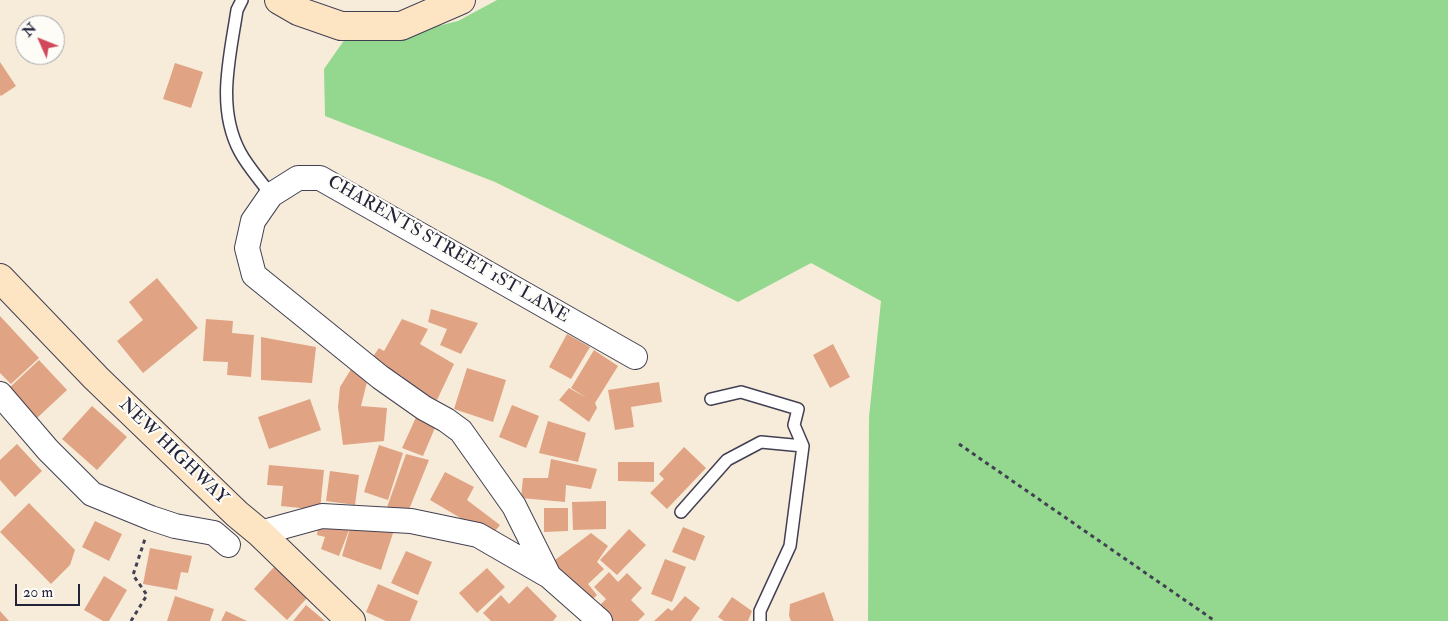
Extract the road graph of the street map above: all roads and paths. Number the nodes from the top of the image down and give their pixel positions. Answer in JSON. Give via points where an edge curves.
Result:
{"nodes":[{"id":1,"x":242,"y":0,"type":"edge"},
{"id":2,"x":279,"y":0,"type":"edge"},
{"id":3,"x":461,"y":0,"type":"edge"},
{"id":4,"x":271,"y":195,"type":"junction"},
{"id":5,"x":2,"y":282,"type":"edge"},
{"id":6,"x":635,"y":357,"type":"dead end"},
{"id":7,"x":0,"y":394,"type":"edge"},
{"id":8,"x":711,"y":399,"type":"dead end"},
{"id":9,"x":959,"y":444,"type":"dead end"},
{"id":10,"x":803,"y":446,"type":"junction"},
{"id":11,"x":681,"y":512,"type":"dead end"},
{"id":12,"x":175,"y":526,"type":"junction"},
{"id":13,"x":260,"y":533,"type":"junction"},
{"id":14,"x":228,"y":545,"type":"dead end"},
{"id":15,"x":549,"y":576,"type":"junction"},
{"id":16,"x":131,"y":621,"type":"edge"},
{"id":17,"x":351,"y":621,"type":"edge"},
{"id":18,"x":600,"y":621,"type":"edge"},
{"id":19,"x":760,"y":621,"type":"edge"},
{"id":20,"x":1215,"y":621,"type":"edge"}],
"edges":[{"from":1,"to":4,"type":"lane","via":[[237,10],[225,92],[229,128],[240,153]]},
{"from":2,"to":3,"type":"main road","via":[[298,11],[341,26],[401,26]]},
{"from":4,"to":6,"type":"street","name":"CHARENTS STREET 1ST LANE","via":[[298,178],[320,178]]},
{"from":4,"to":15,"type":"street","name":"CHARENTS STREET 1ST LANE","via":[[253,221],[247,248],[254,275],[380,377],[461,431],[514,506]]},
{"from":5,"to":13,"type":"main road","name":"NEW HIGHWAY","via":[[103,385]]},
{"from":7,"to":12,"type":"street","via":[[48,450],[92,494]]},
{"from":8,"to":10,"type":"lane","via":[[741,392],[798,408],[794,425]]},
{"from":9,"to":20,"type":"path"},
{"from":10,"to":11,"type":"lane","via":[[761,442],[727,460]]},
{"from":10,"to":19,"type":"lane","via":[[790,546],[760,611]]},
{"from":12,"to":14,"type":"street","via":[[214,533]]},
{"from":12,"to":16,"type":"path","via":[[146,538],[133,575],[146,596]]},
{"from":13,"to":15,"type":"street","via":[[322,516],[411,521],[478,535]]},
{"from":13,"to":17,"type":"main road","name":"NEW HIGHWAY"},
{"from":15,"to":18,"type":"street","name":"CHARENTS STREET 1ST LANE"}]}
